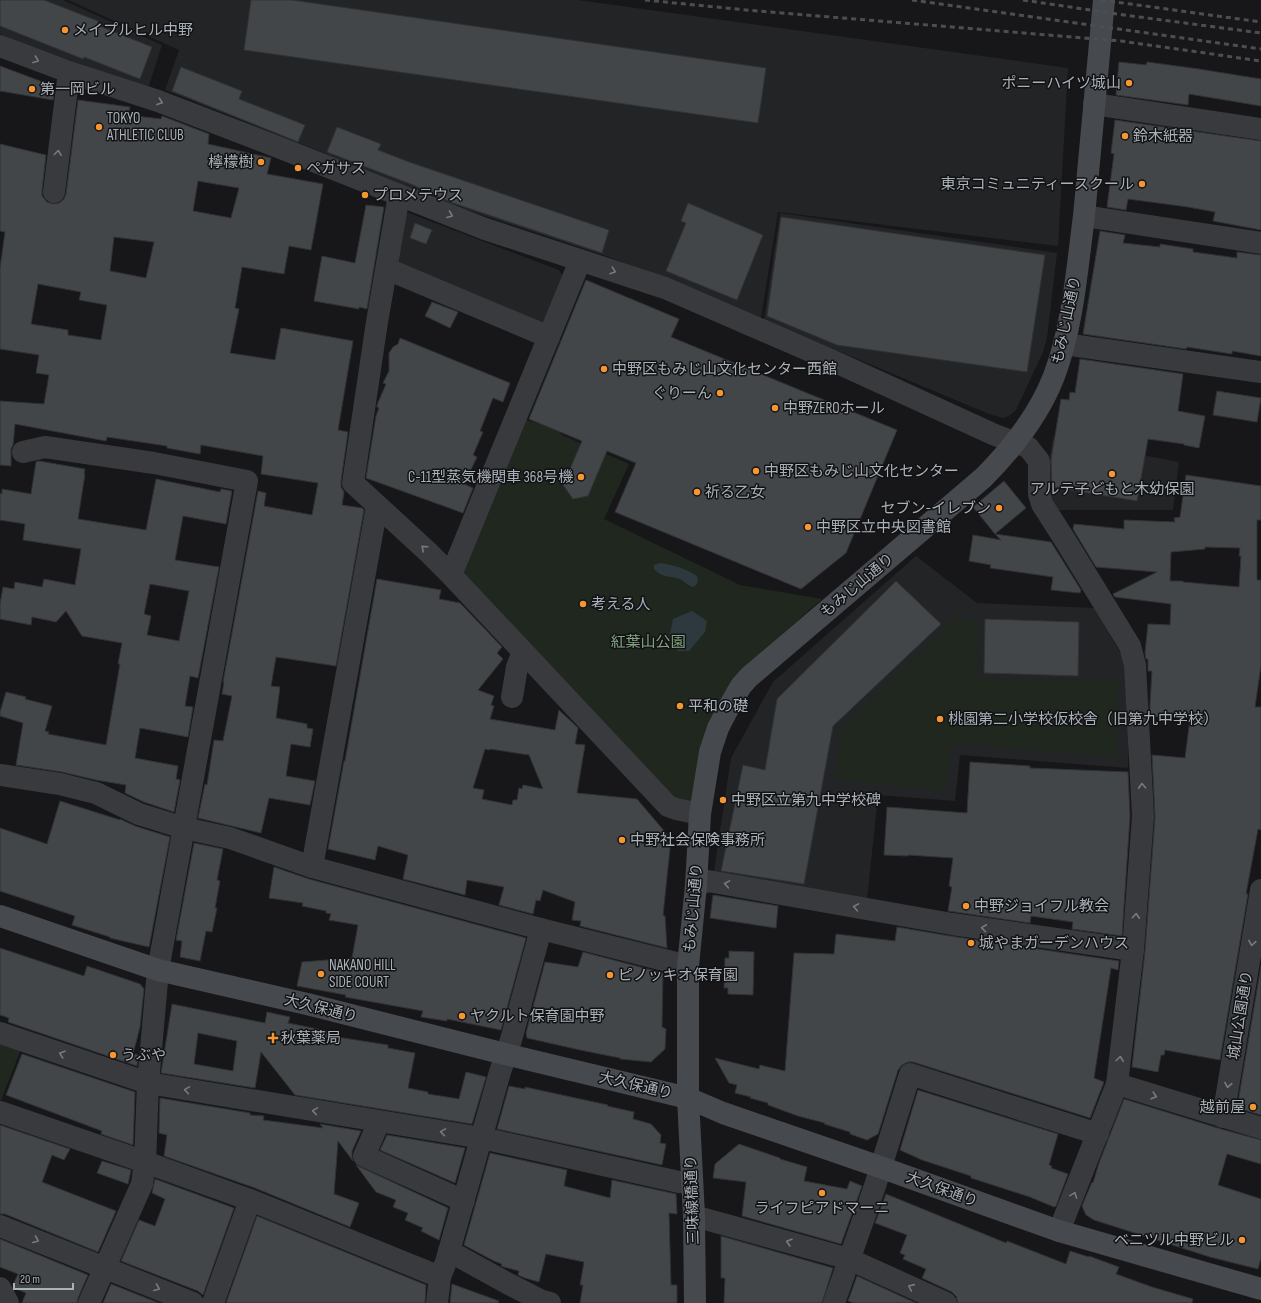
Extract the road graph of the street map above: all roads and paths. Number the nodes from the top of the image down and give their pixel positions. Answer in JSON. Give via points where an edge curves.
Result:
{"nodes":[{"id":1,"x":1104,"y":0,"type":"edge"},
{"id":2,"x":0,"y":46,"type":"edge"},
{"id":3,"x":69,"y":72,"type":"junction"},
{"id":4,"x":1094,"y":104,"type":"junction"},
{"id":5,"x":1261,"y":129,"type":"edge"},
{"id":6,"x":54,"y":192,"type":"dead end"},
{"id":7,"x":399,"y":195,"type":"junction"},
{"id":8,"x":1084,"y":216,"type":"junction"},
{"id":9,"x":1261,"y":243,"type":"edge"},
{"id":10,"x":580,"y":261,"type":"junction"},
{"id":11,"x":387,"y":269,"type":"junction"},
{"id":12,"x":549,"y":338,"type":"junction"},
{"id":13,"x":1064,"y":344,"type":"junction"},
{"id":14,"x":1261,"y":372,"type":"edge"},
{"id":15,"x":1016,"y":442,"type":"junction"},
{"id":16,"x":23,"y":452,"type":"dead end"},
{"id":17,"x":370,"y":499,"type":"junction"},
{"id":18,"x":451,"y":575,"type":"junction"},
{"id":19,"x":523,"y":652,"type":"junction"},
{"id":20,"x":512,"y":697,"type":"dead end"},
{"id":21,"x":0,"y":775,"type":"edge"},
{"id":22,"x":700,"y":814,"type":"junction"},
{"id":23,"x":184,"y":828,"type":"junction"},
{"id":24,"x":312,"y":867,"type":"junction"},
{"id":25,"x":696,"y":885,"type":"junction"},
{"id":26,"x":1261,"y":890,"type":"edge"},
{"id":27,"x":0,"y":916,"type":"edge"},
{"id":28,"x":541,"y":929,"type":"junction"},
{"id":29,"x":1133,"y":950,"type":"junction"},
{"id":30,"x":688,"y":966,"type":"junction"},
{"id":31,"x":158,"y":970,"type":"junction"},
{"id":32,"x":0,"y":1033,"type":"edge"},
{"id":33,"x":505,"y":1054,"type":"junction"},
{"id":34,"x":148,"y":1083,"type":"junction"},
{"id":35,"x":1117,"y":1084,"type":"junction"},
{"id":36,"x":688,"y":1098,"type":"junction"},
{"id":37,"x":0,"y":1112,"type":"edge"},
{"id":38,"x":1223,"y":1117,"type":"junction"},
{"id":39,"x":379,"y":1122,"type":"junction"},
{"id":40,"x":1261,"y":1128,"type":"edge"},
{"id":41,"x":1098,"y":1134,"type":"junction"},
{"id":42,"x":482,"y":1138,"type":"junction"},
{"id":43,"x":145,"y":1162,"type":"junction"},
{"id":44,"x":880,"y":1167,"type":"junction"},
{"id":45,"x":692,"y":1183,"type":"junction"},
{"id":46,"x":250,"y":1200,"type":"junction"},
{"id":47,"x":464,"y":1202,"type":"junction"},
{"id":48,"x":694,"y":1216,"type":"junction"},
{"id":49,"x":0,"y":1226,"type":"edge"},
{"id":50,"x":1059,"y":1231,"type":"junction"},
{"id":51,"x":449,"y":1251,"type":"junction"},
{"id":52,"x":849,"y":1259,"type":"junction"},
{"id":53,"x":104,"y":1267,"type":"junction"},
{"id":54,"x":440,"y":1277,"type":"junction"},
{"id":55,"x":0,"y":1288,"type":"edge"},
{"id":56,"x":1261,"y":1289,"type":"edge"},
{"id":57,"x":8,"y":1303,"type":"edge"},
{"id":58,"x":89,"y":1303,"type":"edge"},
{"id":59,"x":193,"y":1303,"type":"edge"},
{"id":60,"x":213,"y":1303,"type":"edge"},
{"id":61,"x":437,"y":1303,"type":"edge"},
{"id":62,"x":550,"y":1303,"type":"edge"},
{"id":63,"x":695,"y":1303,"type":"edge"},
{"id":64,"x":834,"y":1303,"type":"edge"},
{"id":65,"x":946,"y":1303,"type":"edge"}],
"edges":[{"from":1,"to":4,"type":"street","name":"もみじ山通り"},
{"from":2,"to":3,"type":"street","one_way":true},
{"from":6,"to":3,"type":"street","one_way":true},
{"from":3,"to":7,"type":"street","one_way":true,"via":[[158,101],[277,151]]},
{"from":4,"to":5,"type":"street"},
{"from":4,"to":8,"type":"street","name":"もみじ山通り"},
{"from":7,"to":10,"type":"street","one_way":true,"via":[[485,229]]},
{"from":7,"to":11,"type":"street"},
{"from":8,"to":9,"type":"street"},
{"from":8,"to":13,"type":"street","name":"もみじ山通り"},
{"from":10,"to":12,"type":"street"},
{"from":10,"to":15,"type":"street","one_way":true,"via":[[665,288],[995,435]]},
{"from":11,"to":12,"type":"street"},
{"from":11,"to":17,"type":"street","via":[[353,483]]},
{"from":12,"to":18,"type":"street"},
{"from":13,"to":14,"type":"street"},
{"from":13,"to":15,"type":"street","name":"もみじ山通り","via":[[1046,393]]},
{"from":15,"to":22,"type":"street","name":"もみじ山通り","via":[[983,478],[758,668],[741,686],[718,728],[710,752]]},
{"from":29,"to":15,"type":"street","one_way":true,"via":[[1143,816],[1135,665],[1130,646],[1119,626],[1042,504],[1039,494],[1039,462],[1028,447]]},
{"from":16,"to":23,"type":"street","via":[[45,447],[154,463],[247,481]]},
{"from":18,"to":17,"type":"street","one_way":true},
{"from":17,"to":24,"type":"street"},
{"from":18,"to":19,"type":"street"},
{"from":19,"to":20,"type":"street","via":[[517,667]]},
{"from":19,"to":22,"type":"street","via":[[668,806]]},
{"from":21,"to":23,"type":"street","via":[[60,784],[96,793],[138,814]]},
{"from":22,"to":25,"type":"street","name":"もみじ山通り"},
{"from":23,"to":24,"type":"street","via":[[230,838]]},
{"from":23,"to":31,"type":"street"},
{"from":24,"to":28,"type":"street"},
{"from":29,"to":25,"type":"street","one_way":true,"via":[[952,924],[708,881]]},
{"from":25,"to":30,"type":"street","name":"もみじ山通り"},
{"from":26,"to":38,"type":"street","name":"城山公園通り","one_way":true},
{"from":27,"to":31,"type":"street","name":"大久保通り"},
{"from":28,"to":30,"type":"street"},
{"from":28,"to":33,"type":"street"},
{"from":35,"to":29,"type":"street","one_way":true},
{"from":30,"to":36,"type":"street","name":"もみじ山通り"},
{"from":31,"to":33,"type":"street","name":"大久保通り","via":[[307,1004]]},
{"from":31,"to":34,"type":"street"},
{"from":34,"to":32,"type":"street","one_way":true},
{"from":33,"to":36,"type":"street","name":"大久保通り"},
{"from":33,"to":42,"type":"street"},
{"from":39,"to":34,"type":"street","one_way":true},
{"from":34,"to":43,"type":"street"},
{"from":35,"to":38,"type":"street","one_way":true},
{"from":35,"to":41,"type":"street"},
{"from":36,"to":44,"type":"street","name":"大久保通り","via":[[723,1113]]},
{"from":36,"to":45,"type":"street","name":"三味線橋通り"},
{"from":37,"to":43,"type":"street"},
{"from":38,"to":40,"type":"street"},
{"from":42,"to":39,"type":"street","one_way":true},
{"from":39,"to":47,"type":"street","via":[[364,1156]]},
{"from":41,"to":44,"type":"street","via":[[910,1074]]},
{"from":50,"to":41,"type":"street","one_way":true},
{"from":42,"to":45,"type":"street"},
{"from":42,"to":47,"type":"street"},
{"from":43,"to":46,"type":"street"},
{"from":43,"to":53,"type":"street","via":[[142,1184]]},
{"from":44,"to":50,"type":"street","name":"大久保通り"},
{"from":44,"to":52,"type":"street"},
{"from":45,"to":48,"type":"street","name":"三味線橋通り"},
{"from":46,"to":54,"type":"street"},
{"from":46,"to":60,"type":"street"},
{"from":47,"to":51,"type":"street"},
{"from":52,"to":48,"type":"street","one_way":true},
{"from":48,"to":63,"type":"street","name":"三味線橋通り"},
{"from":49,"to":53,"type":"street","one_way":true},
{"from":50,"to":56,"type":"street","name":"大久保通り"},
{"from":51,"to":54,"type":"street"},
{"from":51,"to":62,"type":"street"},
{"from":52,"to":64,"type":"street"},
{"from":65,"to":52,"type":"street","one_way":true},
{"from":53,"to":58,"type":"street"},
{"from":53,"to":59,"type":"street","one_way":true},
{"from":54,"to":61,"type":"street"},
{"from":55,"to":57,"type":"street"}]}
